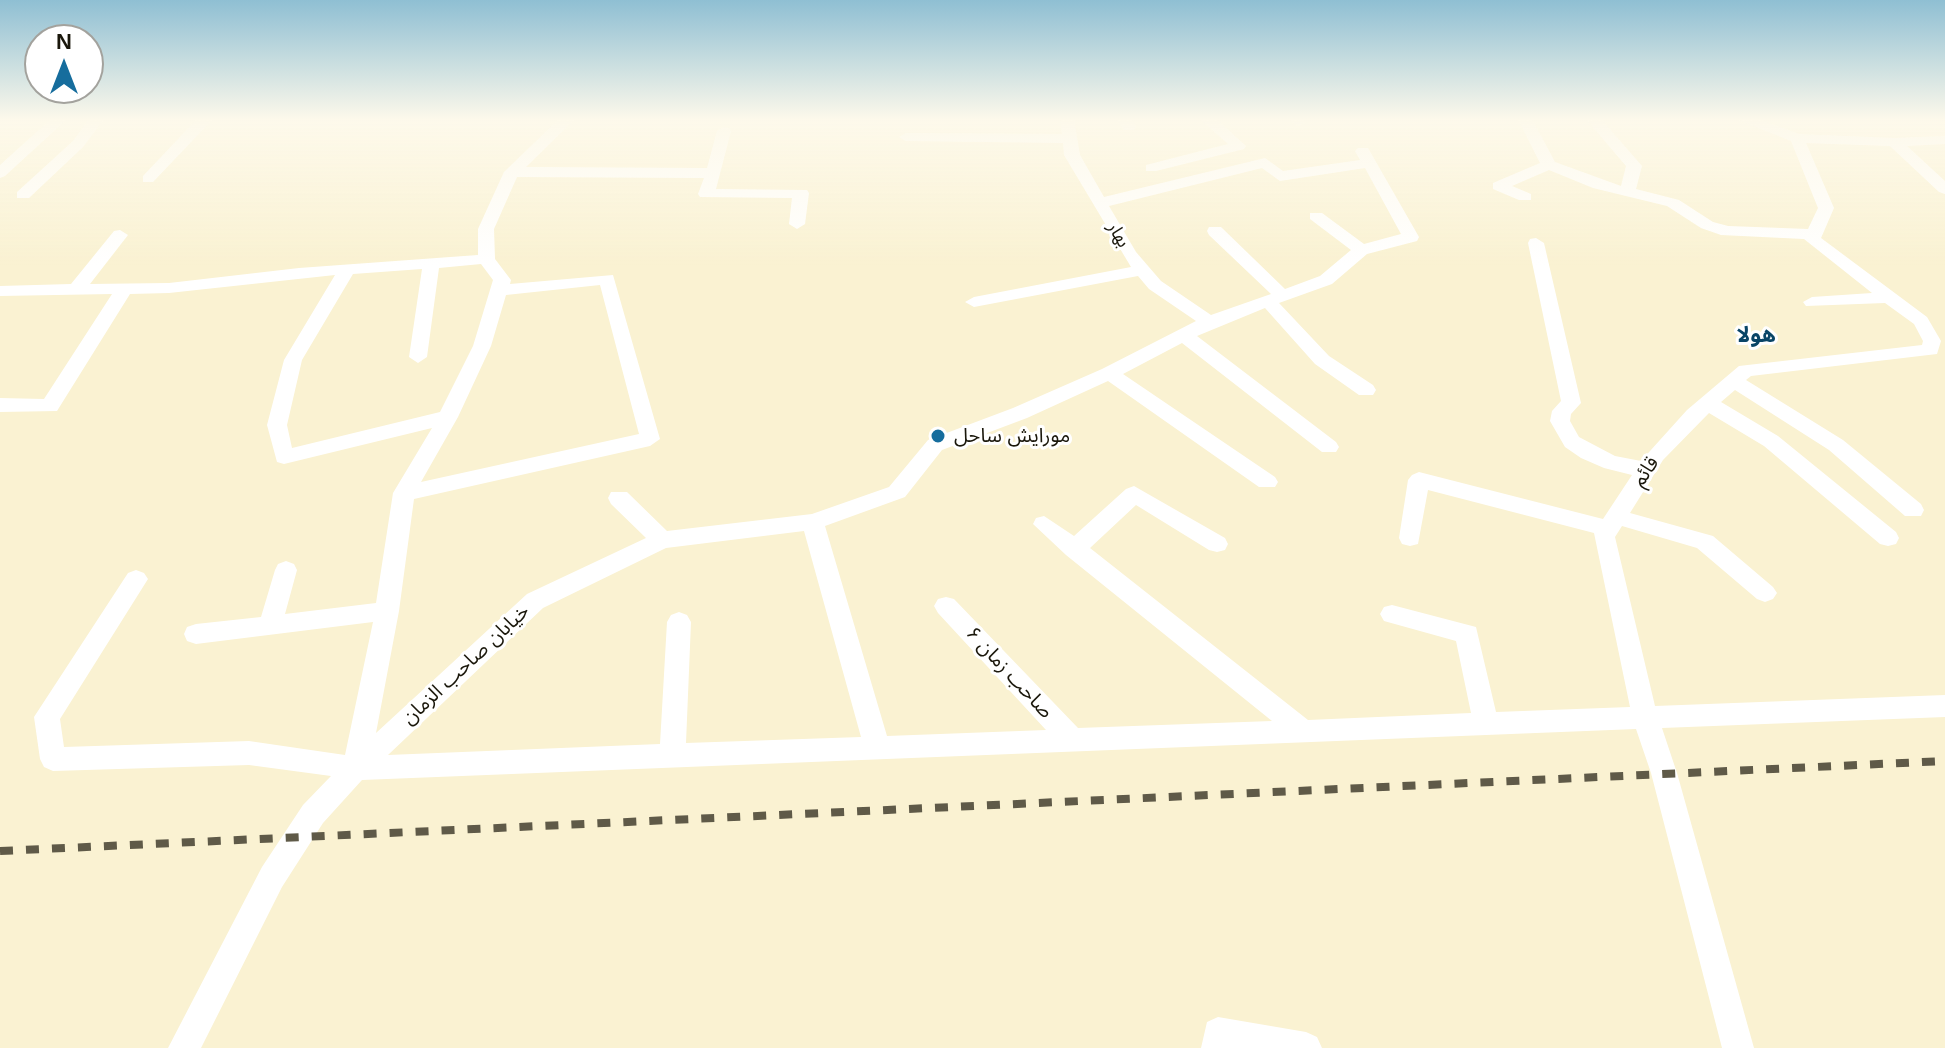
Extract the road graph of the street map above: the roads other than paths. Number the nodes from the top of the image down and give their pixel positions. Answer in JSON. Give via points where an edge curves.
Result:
{"nodes":[{"id":1,"x":52,"y":168,"type":"edge"},
{"id":2,"x":159,"y":168,"type":"edge"},
{"id":3,"x":517,"y":168,"type":"edge"},
{"id":4,"x":715,"y":168,"type":"edge"},
{"id":5,"x":1080,"y":168,"type":"edge"},
{"id":6,"x":1245,"y":168,"type":"edge"},
{"id":7,"x":1271,"y":168,"type":"edge"},
{"id":8,"x":1317,"y":168,"type":"edge"},
{"id":9,"x":1373,"y":168,"type":"edge"},
{"id":10,"x":1542,"y":168,"type":"edge"},
{"id":11,"x":1556,"y":168,"type":"edge"},
{"id":12,"x":1633,"y":168,"type":"edge"},
{"id":13,"x":1809,"y":168,"type":"edge"},
{"id":14,"x":1922,"y":168,"type":"edge"},
{"id":15,"x":512,"y":172,"type":"junction"},
{"id":16,"x":714,"y":173,"type":"junction"},
{"id":17,"x":148,"y":179,"type":"dead end"},
{"id":18,"x":1945,"y":189,"type":"edge"},
{"id":19,"x":1627,"y":192,"type":"junction"},
{"id":20,"x":23,"y":195,"type":"dead end"},
{"id":21,"x":1525,"y":197,"type":"dead end"},
{"id":22,"x":1100,"y":203,"type":"junction"},
{"id":23,"x":1316,"y":216,"type":"dead end"},
{"id":24,"x":797,"y":224,"type":"dead end"},
{"id":25,"x":1215,"y":231,"type":"dead end"},
{"id":26,"x":1814,"y":234,"type":"junction"},
{"id":27,"x":120,"y":235,"type":"dead end"},
{"id":28,"x":1536,"y":243,"type":"dead end"},
{"id":29,"x":1361,"y":250,"type":"junction"},
{"id":30,"x":486,"y":259,"type":"junction"},
{"id":31,"x":431,"y":263,"type":"junction"},
{"id":32,"x":347,"y":270,"type":"junction"},
{"id":33,"x":1142,"y":270,"type":"junction"},
{"id":34,"x":124,"y":289,"type":"junction"},
{"id":35,"x":76,"y":290,"type":"junction"},
{"id":36,"x":499,"y":290,"type":"junction"},
{"id":37,"x":0,"y":291,"type":"edge"},
{"id":38,"x":1888,"y":297,"type":"junction"},
{"id":39,"x":1275,"y":298,"type":"junction"},
{"id":40,"x":974,"y":302,"type":"dead end"},
{"id":41,"x":1812,"y":302,"type":"dead end"},
{"id":42,"x":1209,"y":322,"type":"junction"},
{"id":43,"x":1184,"y":335,"type":"junction"},
{"id":44,"x":1940,"y":352,"type":"edge"},
{"id":45,"x":418,"y":357,"type":"dead end"},
{"id":46,"x":1109,"y":373,"type":"junction"},
{"id":47,"x":1734,"y":381,"type":"junction"},
{"id":48,"x":1366,"y":390,"type":"dead end"},
{"id":49,"x":1707,"y":403,"type":"junction"},
{"id":50,"x":0,"y":405,"type":"edge"},
{"id":51,"x":448,"y":417,"type":"junction"},
{"id":52,"x":1329,"y":447,"type":"dead end"},
{"id":53,"x":1647,"y":470,"type":"junction"},
{"id":54,"x":1267,"y":482,"type":"dead end"},
{"id":55,"x":404,"y":493,"type":"junction"},
{"id":56,"x":619,"y":498,"type":"dead end"},
{"id":57,"x":1913,"y":510,"type":"dead end"},
{"id":58,"x":813,"y":522,"type":"junction"},
{"id":59,"x":1613,"y":523,"type":"junction"},
{"id":60,"x":1044,"y":524,"type":"dead end"},
{"id":61,"x":1410,"y":538,"type":"dead end"},
{"id":62,"x":1888,"y":538,"type":"dead end"},
{"id":63,"x":662,"y":540,"type":"junction"},
{"id":64,"x":1217,"y":544,"type":"dead end"},
{"id":65,"x":1074,"y":549,"type":"junction"},
{"id":66,"x":286,"y":570,"type":"dead end"},
{"id":67,"x":136,"y":579,"type":"dead end"},
{"id":68,"x":1765,"y":593,"type":"dead end"},
{"id":69,"x":946,"y":606,"type":"dead end"},
{"id":70,"x":387,"y":611,"type":"junction"},
{"id":71,"x":1392,"y":614,"type":"dead end"},
{"id":72,"x":679,"y":622,"type":"dead end"},
{"id":73,"x":270,"y":625,"type":"junction"},
{"id":74,"x":196,"y":634,"type":"dead end"},
{"id":75,"x":1945,"y":706,"type":"edge"},
{"id":76,"x":1645,"y":717,"type":"junction"},
{"id":77,"x":1486,"y":724,"type":"junction"},
{"id":78,"x":1303,"y":731,"type":"junction"},
{"id":79,"x":1072,"y":740,"type":"junction"},
{"id":80,"x":877,"y":748,"type":"junction"},
{"id":81,"x":672,"y":756,"type":"junction"},
{"id":82,"x":356,"y":768,"type":"junction"},
{"id":83,"x":184,"y":1048,"type":"edge"},
{"id":84,"x":1217,"y":1048,"type":"edge"},
{"id":85,"x":1306,"y":1048,"type":"edge"},
{"id":86,"x":1738,"y":1048,"type":"edge"}],
"edges":[{"from":1,"to":20,"type":"street"},
{"from":2,"to":17,"type":"street"},
{"from":3,"to":15,"type":"street"},
{"from":4,"to":16,"type":"street"},
{"from":5,"to":22,"type":"street","name":"بهار"},
{"from":6,"to":22,"type":"street"},
{"from":7,"to":8,"type":"street","via":[[1280,176]]},
{"from":9,"to":29,"type":"street","via":[[1411,237]]},
{"from":10,"to":21,"type":"street","via":[[1499,186]]},
{"from":11,"to":19,"type":"street"},
{"from":12,"to":19,"type":"street"},
{"from":13,"to":26,"type":"street","via":[[1826,208]]},
{"from":14,"to":18,"type":"street"},
{"from":15,"to":16,"type":"street"},
{"from":15,"to":30,"type":"street","via":[[486,229]]},
{"from":16,"to":24,"type":"street","via":[[706,194],[801,193]]},
{"from":19,"to":26,"type":"street","via":[[1673,203],[1727,231]]},
{"from":22,"to":33,"type":"street","name":"بهار"},
{"from":23,"to":29,"type":"street"},
{"from":25,"to":39,"type":"street"},
{"from":26,"to":38,"type":"street","name":"قائم","via":[[1812,239]]},
{"from":27,"to":35,"type":"street"},
{"from":28,"to":53,"type":"street","via":[[1571,403],[1560,421],[1572,442],[1588,453]]},
{"from":29,"to":39,"type":"street","name":"خیابان صاحب الزمان","via":[[1326,280]]},
{"from":30,"to":31,"type":"street"},
{"from":30,"to":36,"type":"street","via":[[502,280]]},
{"from":31,"to":32,"type":"street"},
{"from":31,"to":45,"type":"street"},
{"from":32,"to":34,"type":"street"},
{"from":32,"to":51,"type":"street","via":[[293,360],[277,425],[284,457]]},
{"from":33,"to":40,"type":"street"},
{"from":33,"to":42,"type":"street","name":"بهار"},
{"from":34,"to":35,"type":"street"},
{"from":34,"to":50,"type":"street","via":[[50,406]]},
{"from":35,"to":37,"type":"street"},
{"from":36,"to":51,"type":"street","via":[[482,346]]},
{"from":36,"to":55,"type":"street","via":[[607,279],[650,439]]},
{"from":38,"to":41,"type":"street"},
{"from":38,"to":44,"type":"street","name":"قائم","via":[[1921,321]]},
{"from":39,"to":42,"type":"street","name":"خیابان صاحب الزمان"},
{"from":39,"to":48,"type":"street","via":[[1322,360]]},
{"from":42,"to":43,"type":"street","name":"خیابان صاحب الزمان"},
{"from":43,"to":46,"type":"street","name":"خیابان صاحب الزمان"},
{"from":43,"to":52,"type":"street"},
{"from":44,"to":47,"type":"street","name":"قائم","via":[[1746,370]]},
{"from":46,"to":54,"type":"street"},
{"from":46,"to":58,"type":"street","name":"خیابان صاحب الزمان","via":[[935,445],[897,492]]},
{"from":47,"to":49,"type":"street","name":"قائم"},
{"from":47,"to":57,"type":"street","via":[[1836,445]]},
{"from":49,"to":53,"type":"street","name":"قائم"},
{"from":49,"to":62,"type":"street","via":[[1771,441]]},
{"from":51,"to":55,"type":"street"},
{"from":53,"to":59,"type":"street","name":"قائم"},
{"from":55,"to":70,"type":"street"},
{"from":56,"to":63,"type":"street"},
{"from":58,"to":63,"type":"street","name":"خیابان صاحب الزمان"},
{"from":58,"to":80,"type":"street"},
{"from":59,"to":61,"type":"street","via":[[1419,480]]},
{"from":59,"to":68,"type":"street","via":[[1705,542]]},
{"from":59,"to":76,"type":"street","via":[[1604,536],[1608,563]]},
{"from":60,"to":65,"type":"street"},
{"from":63,"to":82,"type":"street","name":"خیابان صاحب الزمان","via":[[535,601]]},
{"from":64,"to":65,"type":"street","via":[[1134,494]]},
{"from":65,"to":78,"type":"street"},
{"from":66,"to":73,"type":"street"},
{"from":67,"to":82,"type":"street","via":[[47,717],[53,759],[249,753]]},
{"from":69,"to":79,"type":"street","name":"صاحب زمان ۶"},
{"from":70,"to":73,"type":"street"},
{"from":70,"to":82,"type":"street"},
{"from":71,"to":77,"type":"street","via":[[1467,634]]},
{"from":72,"to":81,"type":"street"},
{"from":73,"to":74,"type":"street"},
{"from":75,"to":76,"type":"street"},
{"from":76,"to":77,"type":"street"},
{"from":76,"to":86,"type":"street"},
{"from":77,"to":78,"type":"street"},
{"from":78,"to":79,"type":"street"},
{"from":79,"to":80,"type":"street"},
{"from":80,"to":81,"type":"street"},
{"from":81,"to":82,"type":"street"},
{"from":82,"to":83,"type":"street","name":"خیابان صاحب الزمان","via":[[313,814],[272,877]]},
{"from":84,"to":85,"type":"street","via":[[1218,1033]]}]}
